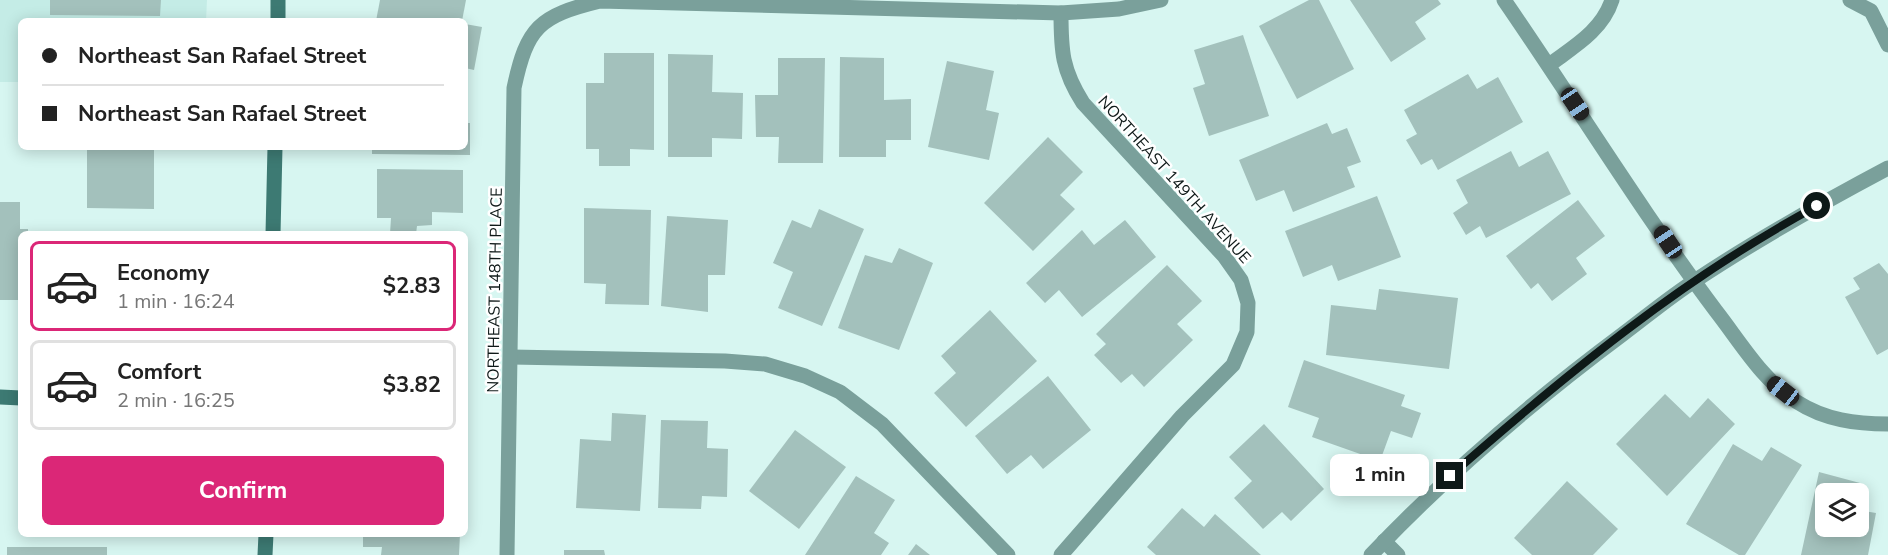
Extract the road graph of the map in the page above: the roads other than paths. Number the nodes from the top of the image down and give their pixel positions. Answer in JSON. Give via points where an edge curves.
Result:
{"nodes":[{"id":1,"x":278,"y":0,"type":"edge"},
{"id":2,"x":1161,"y":0,"type":"edge"},
{"id":3,"x":1504,"y":0,"type":"edge"},
{"id":4,"x":1612,"y":0,"type":"edge"},
{"id":5,"x":1850,"y":0,"type":"edge"},
{"id":6,"x":1061,"y":13,"type":"junction"},
{"id":7,"x":278,"y":18,"type":"edge"},
{"id":8,"x":1888,"y":45,"type":"edge"},
{"id":9,"x":1549,"y":65,"type":"junction"},
{"id":10,"x":275,"y":150,"type":"edge"},
{"id":11,"x":1888,"y":168,"type":"edge"},
{"id":12,"x":273,"y":231,"type":"edge"},
{"id":13,"x":1694,"y":281,"type":"junction"},
{"id":14,"x":512,"y":357,"type":"junction"},
{"id":15,"x":0,"y":397,"type":"edge"},
{"id":16,"x":18,"y":398,"type":"edge"},
{"id":17,"x":1888,"y":424,"type":"edge"},
{"id":18,"x":266,"y":537,"type":"edge"},
{"id":19,"x":1384,"y":541,"type":"junction"},
{"id":20,"x":265,"y":555,"type":"edge"},
{"id":21,"x":507,"y":555,"type":"edge"},
{"id":22,"x":1008,"y":555,"type":"edge"},
{"id":23,"x":1061,"y":555,"type":"edge"},
{"id":24,"x":1371,"y":555,"type":"edge"},
{"id":25,"x":1398,"y":555,"type":"edge"}],
"edges":[{"from":1,"to":7,"type":"main road"},
{"from":2,"to":6,"type":"street","via":[[1119,9]]},
{"from":3,"to":9,"type":"street"},
{"from":4,"to":9,"type":"street","via":[[1594,31]]},
{"from":5,"to":8,"type":"street","via":[[1871,11]]},
{"from":6,"to":14,"type":"street","name":"NORTHEAST 148TH PLACE","via":[[600,1],[566,9],[536,29],[522,51],[514,88]]},
{"from":6,"to":23,"type":"street","name":"NORTHEAST 149TH AVENUE","via":[[1061,55],[1068,80],[1083,103],[1224,256],[1241,280],[1248,303],[1247,332],[1233,365],[1182,416]]},
{"from":9,"to":13,"type":"street"},
{"from":10,"to":12,"type":"main road"},
{"from":11,"to":13,"type":"street","via":[[1799,215]]},
{"from":13,"to":17,"type":"street","via":[[1768,380],[1797,402],[1825,416],[1864,424]]},
{"from":13,"to":19,"type":"street","via":[[1525,411],[1450,476]]},
{"from":14,"to":21,"type":"street","name":"NORTHEAST 148TH PLACE"},
{"from":14,"to":22,"type":"street","via":[[725,361],[765,364],[806,376],[840,392],[882,424]]},
{"from":15,"to":16,"type":"main road"},
{"from":18,"to":20,"type":"main road"},
{"from":19,"to":24,"type":"street"},
{"from":19,"to":25,"type":"street"}]}
